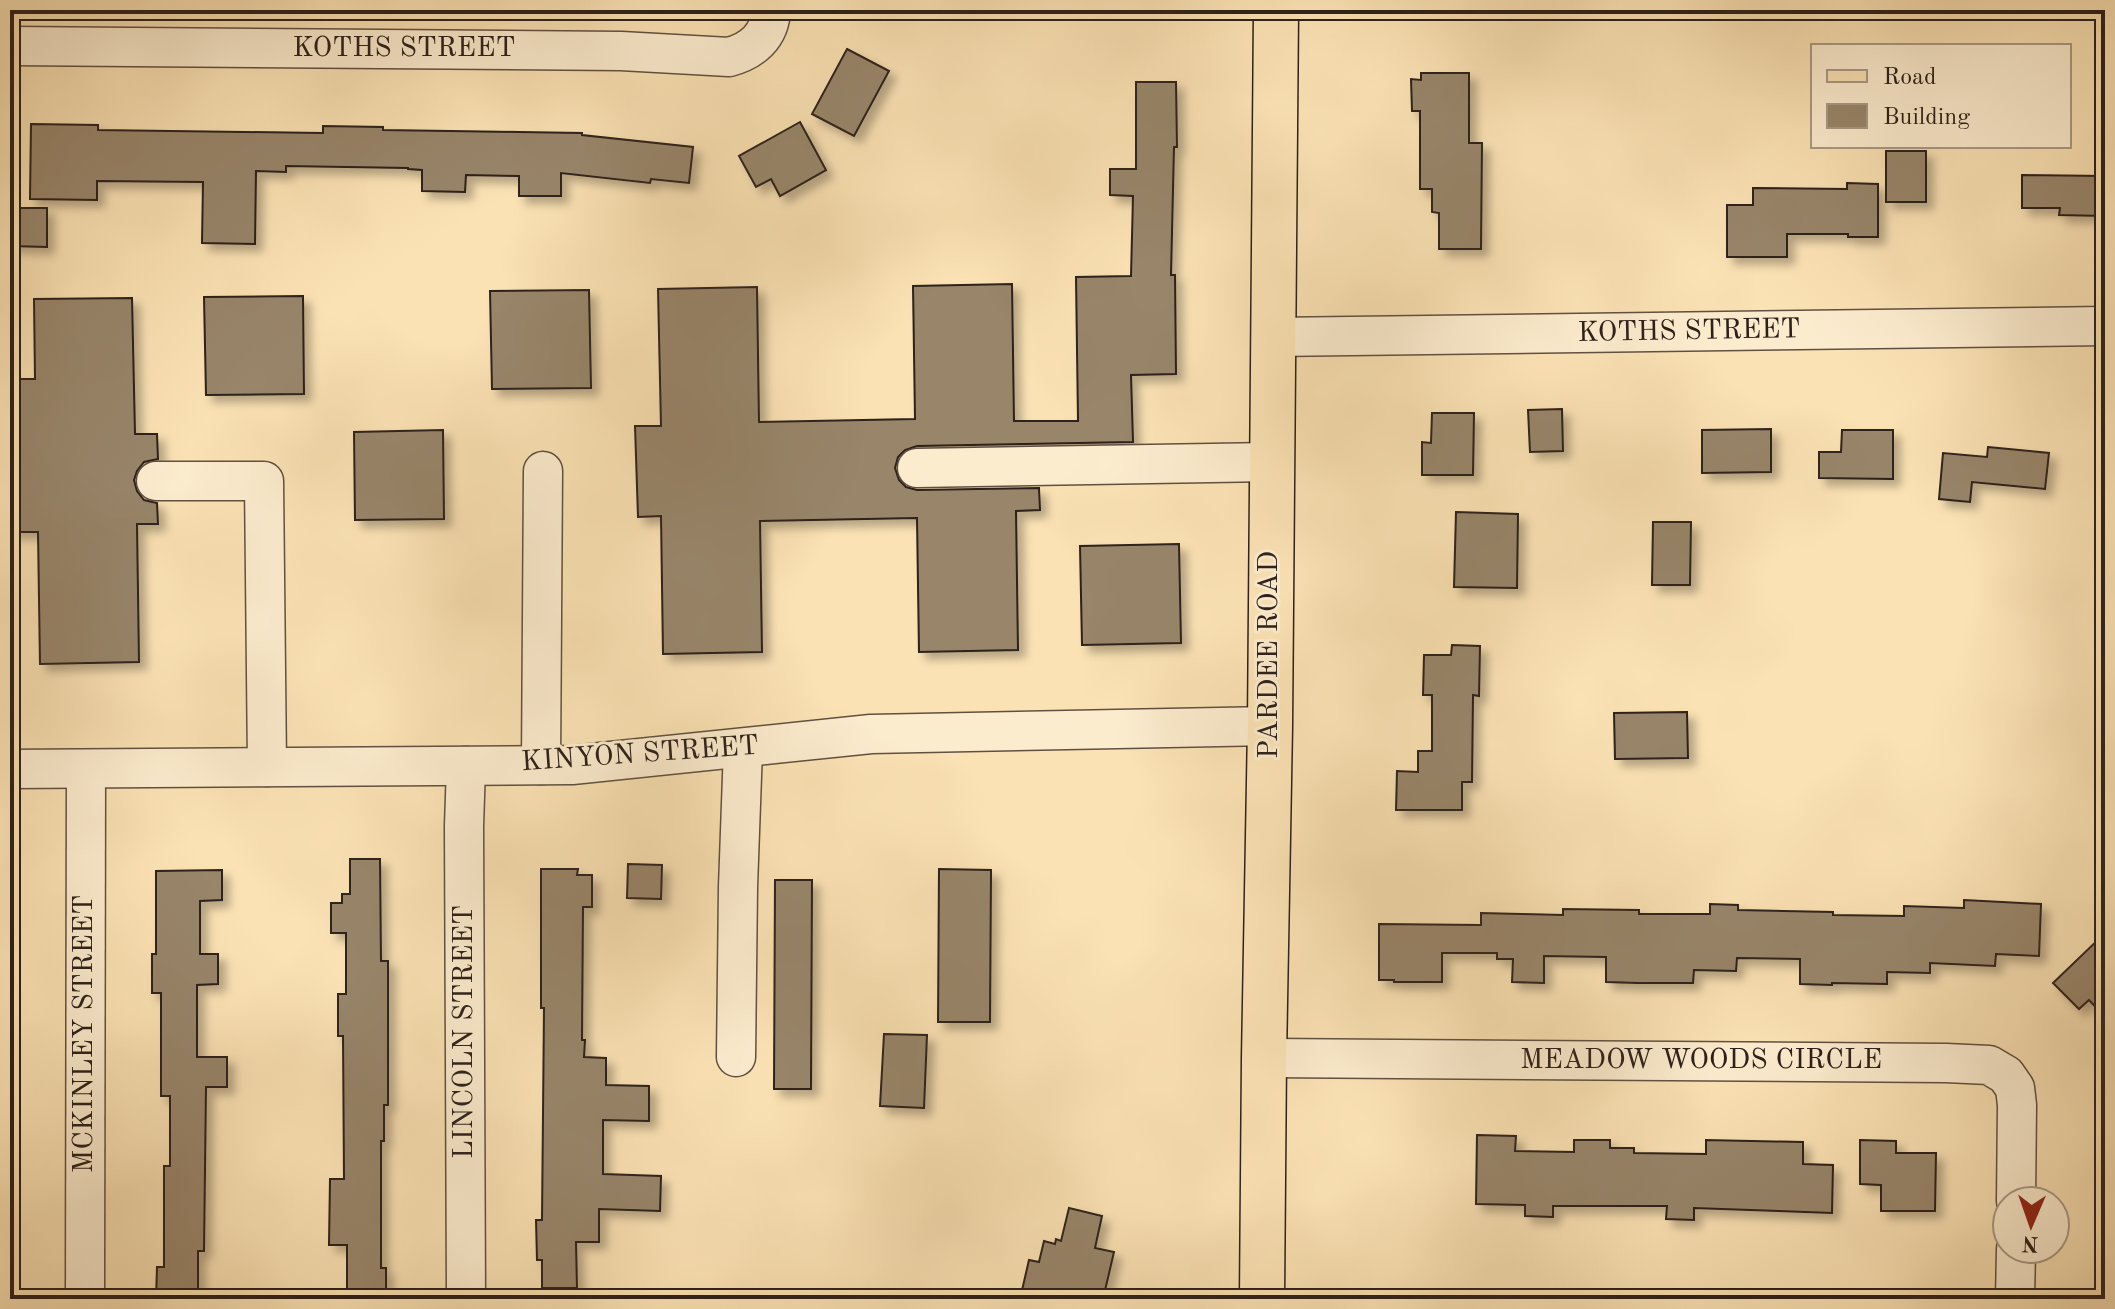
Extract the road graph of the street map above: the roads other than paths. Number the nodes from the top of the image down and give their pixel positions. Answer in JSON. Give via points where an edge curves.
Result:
{"nodes":[{"id":1,"x":771,"y":10,"type":"edge"},
{"id":2,"x":1276,"y":10,"type":"edge"},
{"id":3,"x":10,"y":46,"type":"edge"},
{"id":4,"x":2105,"y":326,"type":"edge"},
{"id":5,"x":1273,"y":337,"type":"junction"},
{"id":6,"x":1271,"y":462,"type":"junction"},
{"id":7,"x":917,"y":468,"type":"dead end"},
{"id":8,"x":543,"y":471,"type":"dead end"},
{"id":9,"x":156,"y":481,"type":"dead end"},
{"id":10,"x":1270,"y":726,"type":"junction"},
{"id":11,"x":743,"y":748,"type":"junction"},
{"id":12,"x":541,"y":765,"type":"junction"},
{"id":13,"x":466,"y":766,"type":"junction"},
{"id":14,"x":267,"y":767,"type":"junction"},
{"id":15,"x":10,"y":769,"type":"edge"},
{"id":16,"x":86,"y":769,"type":"junction"},
{"id":17,"x":736,"y":1057,"type":"dead end"},
{"id":18,"x":1264,"y":1058,"type":"junction"},
{"id":19,"x":2016,"y":1185,"type":"edge"},
{"id":20,"x":2016,"y":1265,"type":"edge"},
{"id":21,"x":85,"y":1299,"type":"edge"},
{"id":22,"x":466,"y":1299,"type":"edge"},
{"id":23,"x":1262,"y":1299,"type":"edge"},
{"id":24,"x":2015,"y":1299,"type":"edge"}],
"edges":[{"from":1,"to":3,"type":"street","name":"KOTHS STREET","via":[[757,44],[729,57],[621,51]]},
{"from":2,"to":5,"type":"main road","name":"PARDEE ROAD"},
{"from":4,"to":5,"type":"street","name":"KOTHS STREET"},
{"from":5,"to":6,"type":"main road","name":"PARDEE ROAD"},
{"from":6,"to":7,"type":"street"},
{"from":6,"to":10,"type":"main road","name":"PARDEE ROAD"},
{"from":8,"to":12,"type":"street"},
{"from":9,"to":14,"type":"street","via":[[264,481]]},
{"from":10,"to":11,"type":"street","name":"KINYON STREET","via":[[871,734]]},
{"from":10,"to":18,"type":"main road","name":"PARDEE ROAD"},
{"from":11,"to":12,"type":"street","name":"KINYON STREET"},
{"from":11,"to":17,"type":"street"},
{"from":12,"to":13,"type":"street","name":"KINYON STREET"},
{"from":13,"to":14,"type":"street","name":"KINYON STREET"},
{"from":13,"to":22,"type":"street","name":"LINCOLN STREET"},
{"from":14,"to":16,"type":"street","name":"KINYON STREET"},
{"from":15,"to":16,"type":"street","name":"KINYON STREET"},
{"from":16,"to":21,"type":"street","name":"MCKINLEY STREET"},
{"from":18,"to":19,"type":"street","name":"MEADOW WOODS CIRCLE","via":[[1989,1065],[2015,1088]]},
{"from":18,"to":23,"type":"main road","name":"PARDEE ROAD"},
{"from":20,"to":24,"type":"street"}]}
